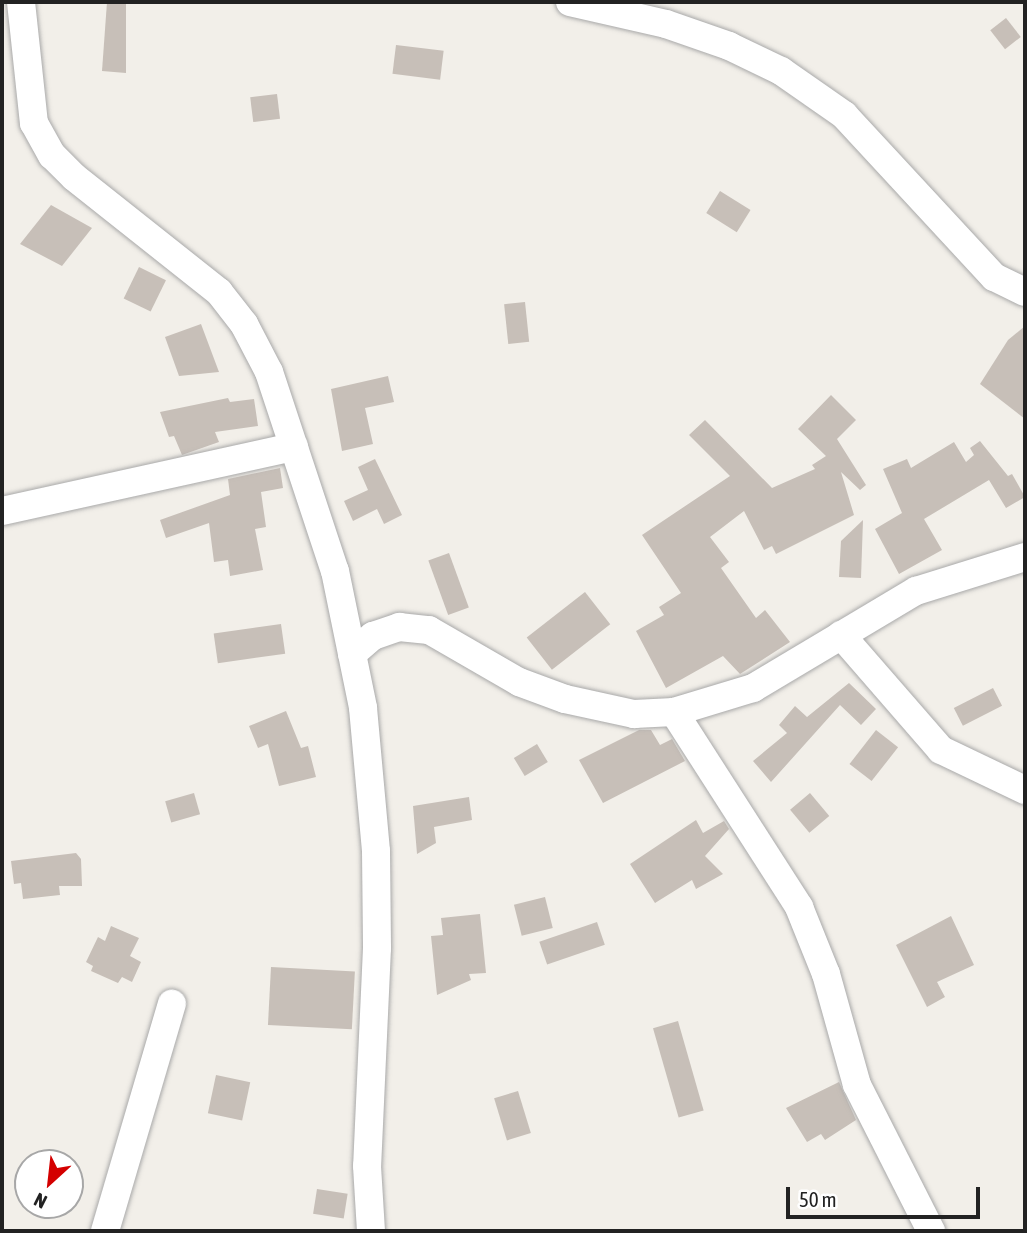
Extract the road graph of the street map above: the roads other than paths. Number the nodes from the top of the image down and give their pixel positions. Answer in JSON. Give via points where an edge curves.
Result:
{"nodes":[{"id":1,"x":21,"y":2,"type":"edge"},
{"id":2,"x":570,"y":2,"type":"edge"},
{"id":3,"x":1025,"y":292,"type":"edge"},
{"id":4,"x":294,"y":447,"type":"junction"},
{"id":5,"x":2,"y":511,"type":"edge"},
{"id":6,"x":1025,"y":557,"type":"edge"},
{"id":7,"x":841,"y":635,"type":"junction"},
{"id":8,"x":352,"y":654,"type":"junction"},
{"id":9,"x":674,"y":712,"type":"junction"},
{"id":10,"x":1025,"y":790,"type":"edge"},
{"id":11,"x":172,"y":1004,"type":"dead end"},
{"id":12,"x":106,"y":1231,"type":"edge"},
{"id":13,"x":370,"y":1231,"type":"edge"},
{"id":14,"x":931,"y":1231,"type":"edge"}],
"edges":[{"from":1,"to":4,"type":"street","via":[[34,123],[52,155],[219,292],[244,324],[269,372]]},
{"from":2,"to":3,"type":"street","via":[[666,24],[781,71],[844,115],[986,270]]},
{"from":4,"to":5,"type":"street"},
{"from":4,"to":8,"type":"street","via":[[335,571]]},
{"from":6,"to":7,"type":"street","via":[[916,591]]},
{"from":7,"to":9,"type":"street","via":[[753,688]]},
{"from":7,"to":10,"type":"street","via":[[941,750]]},
{"from":8,"to":9,"type":"street","via":[[373,636],[399,627],[429,630],[519,682],[565,699],[634,714]]},
{"from":8,"to":13,"type":"street","via":[[363,708],[376,851],[377,948],[367,1166]]},
{"from":9,"to":14,"type":"street","via":[[799,907],[826,974],[857,1085]]},
{"from":11,"to":12,"type":"street"}]}
